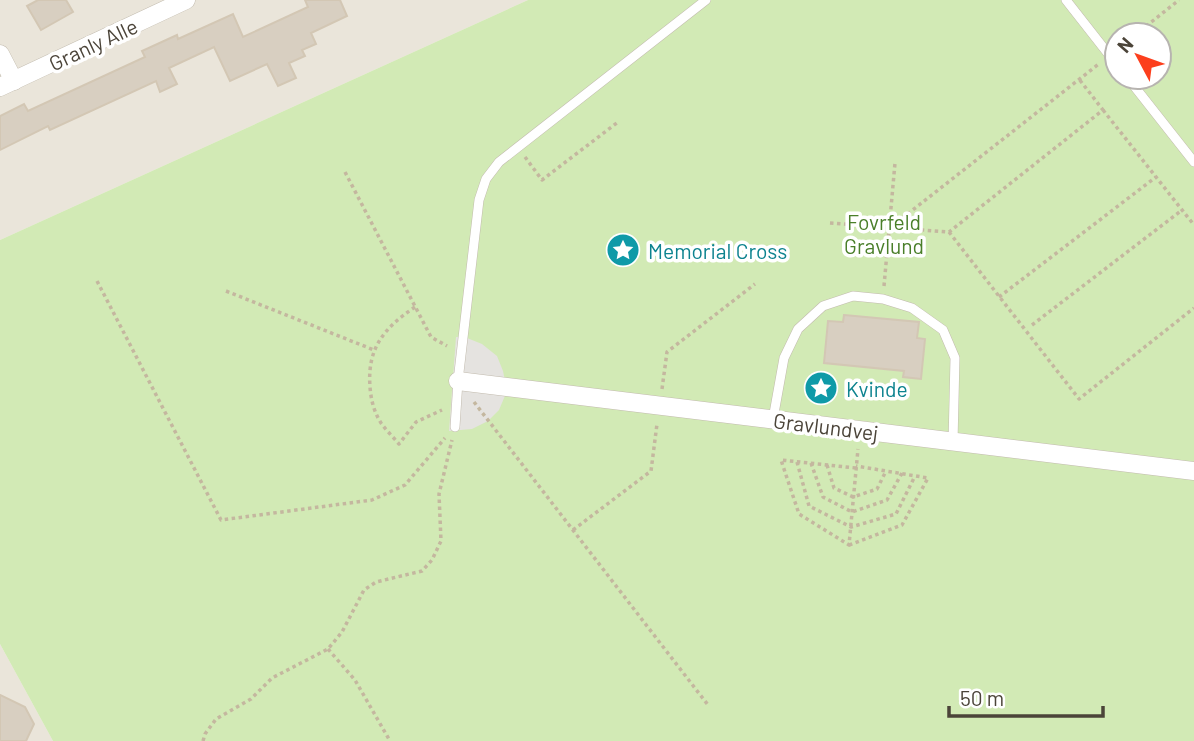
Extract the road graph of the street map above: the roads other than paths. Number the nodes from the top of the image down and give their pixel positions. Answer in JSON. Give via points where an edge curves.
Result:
{"nodes":[{"id":1,"x":186,"y":0,"type":"edge"},
{"id":2,"x":706,"y":0,"type":"edge"},
{"id":3,"x":1066,"y":0,"type":"edge"},
{"id":4,"x":1103,"y":46,"type":"edge"},
{"id":5,"x":0,"y":54,"type":"edge"},
{"id":6,"x":7,"y":84,"type":"edge"},
{"id":7,"x":1138,"y":91,"type":"edge"},
{"id":8,"x":1194,"y":162,"type":"edge"},
{"id":9,"x":458,"y":381,"type":"junction"},
{"id":10,"x":773,"y":419,"type":"junction"},
{"id":11,"x":455,"y":427,"type":"road end"},
{"id":12,"x":953,"y":442,"type":"junction"},
{"id":13,"x":1194,"y":471,"type":"edge"}],
"edges":[{"from":1,"to":6,"type":"street","name":"Granly Alle"},
{"from":2,"to":9,"type":"lane","via":[[499,162],[486,179],[478,200]]},
{"from":3,"to":4,"type":"lane"},
{"from":5,"to":6,"type":"street"},
{"from":7,"to":8,"type":"lane"},
{"from":9,"to":10,"type":"street","name":"Gravlundvej"},
{"from":9,"to":11,"type":"lane"},
{"from":10,"to":12,"type":"street","name":"Gravlundvej"},
{"from":10,"to":12,"type":"lane","via":[[784,358],[798,329],[823,306],[853,296],[883,299],[912,308],[943,330],[955,358]]},
{"from":12,"to":13,"type":"street","name":"Gravlundvej"}]}
